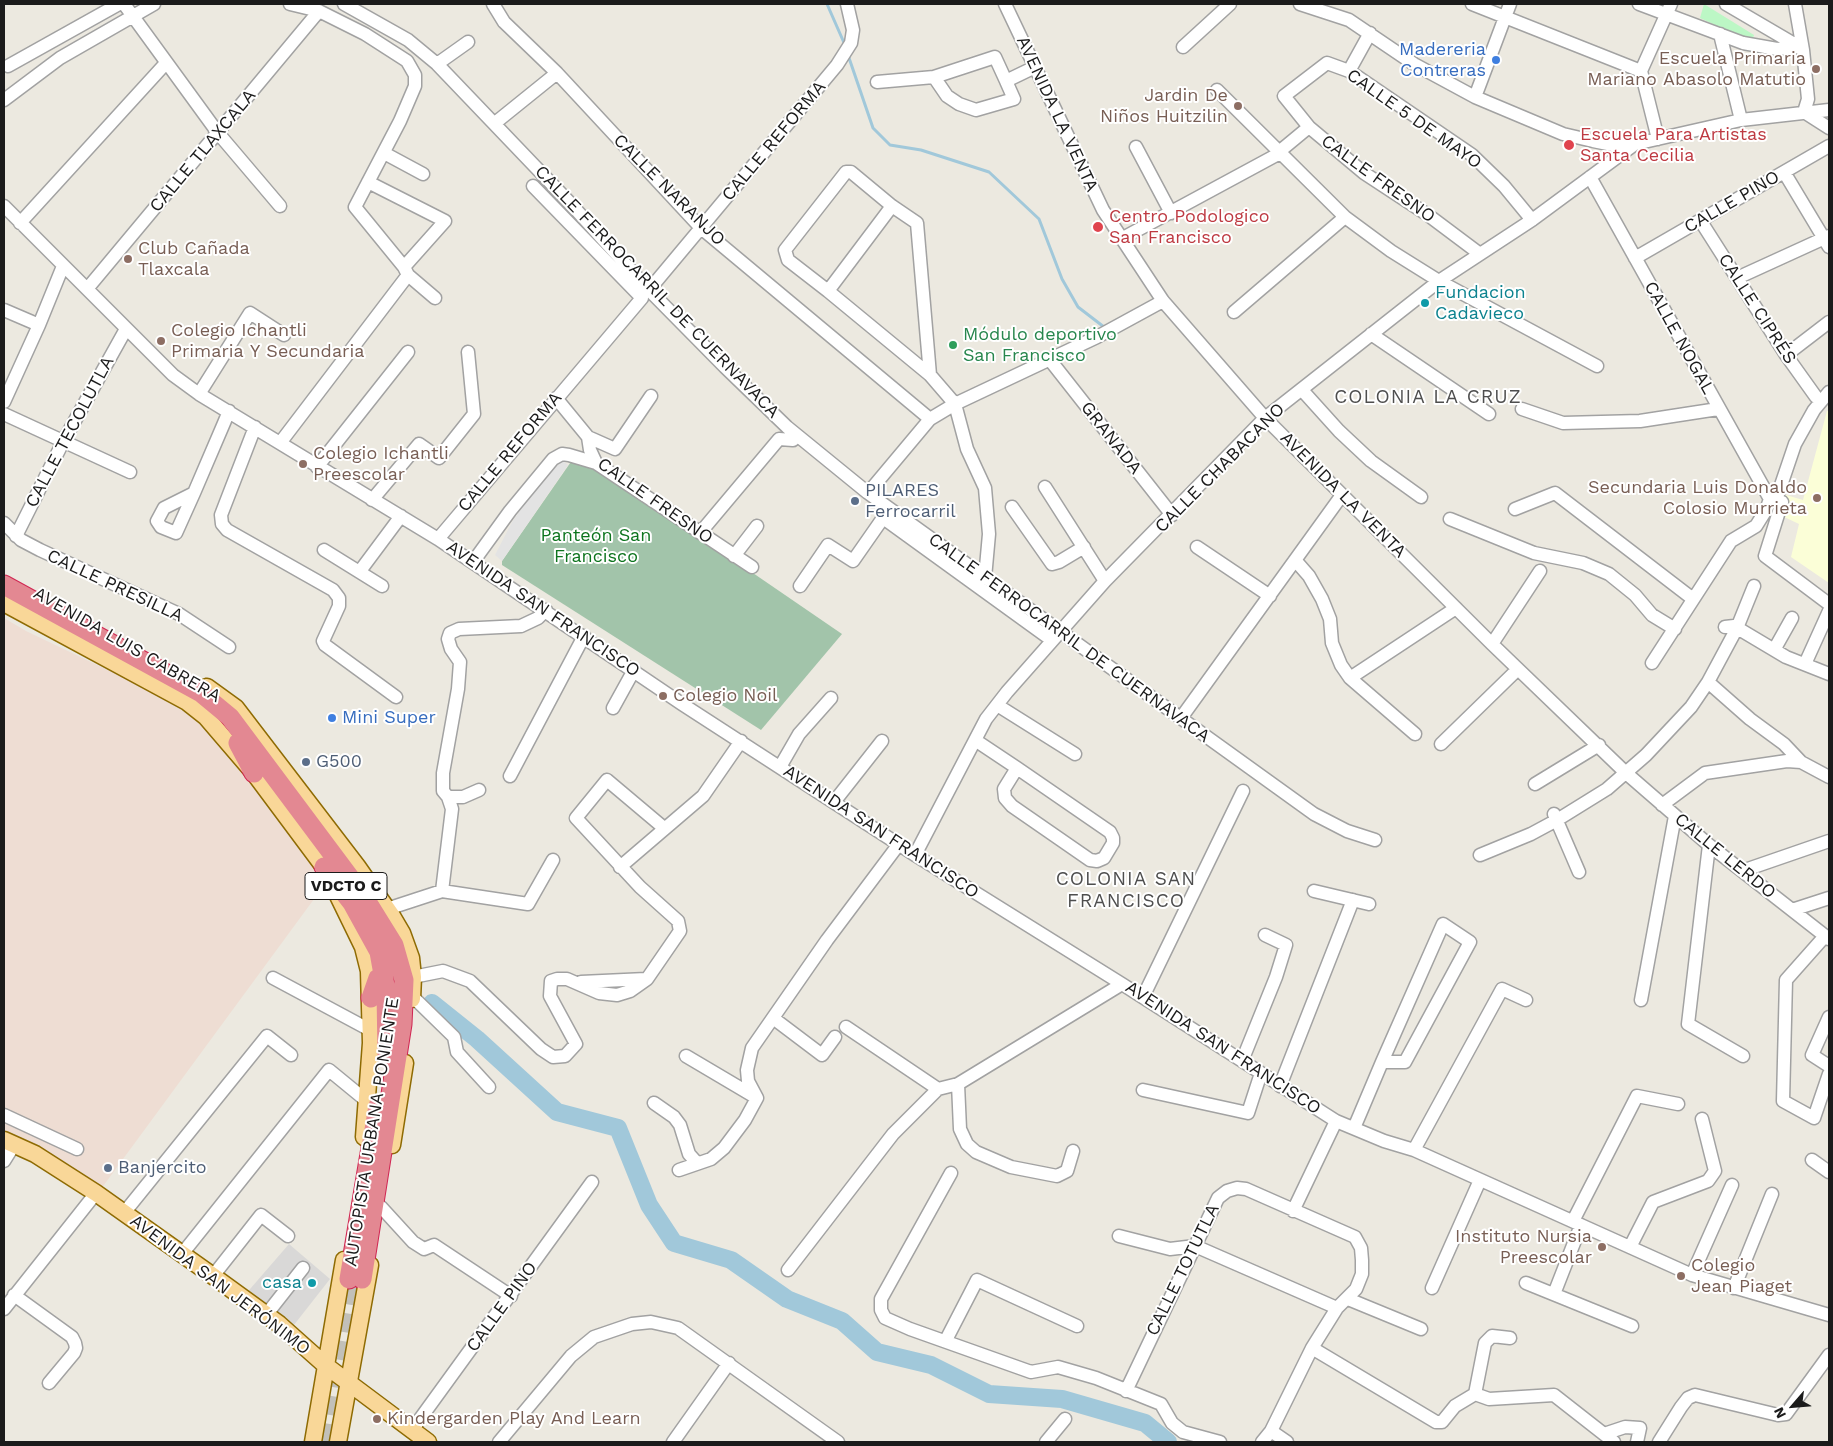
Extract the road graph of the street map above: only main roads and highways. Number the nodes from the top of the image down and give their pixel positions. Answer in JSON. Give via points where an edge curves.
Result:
{"nodes":[{"id":1,"x":4,"y":575,"type":"edge"},
{"id":2,"x":4,"y":585,"type":"edge"},
{"id":3,"x":4,"y":597,"type":"edge"},
{"id":4,"x":4,"y":603,"type":"edge"},
{"id":5,"x":199,"y":698,"type":"junction"},
{"id":6,"x":239,"y":737,"type":"junction"},
{"id":7,"x":265,"y":752,"type":"junction"},
{"id":8,"x":254,"y":773,"type":"junction"},
{"id":9,"x":335,"y":837,"type":"joint"},
{"id":10,"x":324,"y":867,"type":"junction"},
{"id":11,"x":336,"y":892,"type":"junction"},
{"id":12,"x":402,"y":933,"type":"junction"},
{"id":13,"x":378,"y":978,"type":"junction"},
{"id":14,"x":408,"y":995,"type":"junction"},
{"id":15,"x":371,"y":998,"type":"junction"},
{"id":16,"x":388,"y":1022,"type":"junction"},
{"id":17,"x":387,"y":1055,"type":"junction"},
{"id":18,"x":9,"y":1142,"type":"edge"},
{"id":19,"x":334,"y":1314,"type":"junction"},
{"id":20,"x":360,"y":1318,"type":"junction"},
{"id":21,"x":325,"y":1365,"type":"junction"},
{"id":22,"x":349,"y":1383,"type":"junction"},
{"id":23,"x":320,"y":1397,"type":"junction"},
{"id":24,"x":344,"y":1405,"type":"junction"},
{"id":25,"x":313,"y":1442,"type":"edge"},
{"id":26,"x":338,"y":1442,"type":"edge"},
{"id":27,"x":428,"y":1442,"type":"edge"}],
"edges":[{"from":1,"to":7,"type":"main road","name":"AVENIDA LUIS CABRERA","via":[[201,683],[236,708]]},
{"from":2,"to":5,"type":"highway","name":"AUTOPISTA URBANA PONIENTE","number":"VDCTO C"},
{"from":3,"to":5,"type":"highway","name":"AUTOPISTA URBANA PONIENTE","number":"VDCTO C"},
{"from":4,"to":8,"type":"main road","name":"AVENIDA LUIS CABRERA","via":[[187,702],[206,717]]},
{"from":5,"to":6,"type":"highway","name":"AUTOPISTA URBANA PONIENTE","number":"VDCTO C","via":[[230,717]]},
{"from":6,"to":7,"type":"highway"},
{"from":6,"to":8,"type":"highway"},
{"from":6,"to":14,"type":"highway","name":"AUTOPISTA URBANA PONIENTE","number":"VDCTO C","via":[[377,915],[394,945]]},
{"from":6,"to":17,"type":"highway","name":"AUTOPISTA URBANA PONIENTE","number":"VDCTO C","via":[[356,900],[387,954],[395,994]]},
{"from":7,"to":9,"type":"highway","via":[[318,824]]},
{"from":8,"to":10,"type":"main road","name":"AVENIDA LUIS CABRERA"},
{"from":9,"to":12,"type":"main road"},
{"from":10,"to":11,"type":"main road","name":"AVENIDA LUIS CABRERA"},
{"from":10,"to":16,"type":"highway","via":[[352,903],[379,952]]},
{"from":11,"to":13,"type":"highway","via":[[350,909],[367,944]]},
{"from":11,"to":15,"type":"main road","name":"AVENIDA LUIS CABRERA","via":[[362,947],[369,971]]},
{"from":12,"to":14,"type":"highway"},
{"from":12,"to":14,"type":"main road","via":[[411,958],[413,977]]},
{"from":13,"to":15,"type":"highway"},
{"from":13,"to":16,"type":"highway"},
{"from":14,"to":17,"type":"highway","name":"AUTOPISTA URBANA PONIENTE","number":"VDCTO C","via":[[355,1279]]},
{"from":14,"to":20,"type":"main road","via":[[400,1103]]},
{"from":15,"to":19,"type":"main road","name":"AVENIDA LUIS CABRERA","via":[[367,1122]]},
{"from":16,"to":17,"type":"highway"},
{"from":18,"to":21,"type":"main road","name":"AVENIDA SAN JERÓNIMO","via":[[35,1154],[96,1193],[266,1315]]},
{"from":19,"to":20,"type":"main road","via":[[347,1319]]},
{"from":19,"to":21,"type":"main road","name":"AVENIDA LUIS CABRERA"},
{"from":20,"to":22,"type":"main road"},
{"from":21,"to":22,"type":"main road","name":"AVENIDA SAN JERÓNIMO"},
{"from":21,"to":23,"type":"main road","name":"AVENIDA LUIS CABRERA"},
{"from":22,"to":24,"type":"main road"},
{"from":22,"to":27,"type":"main road","name":"AVENIDA SAN JERÓNIMO"},
{"from":23,"to":24,"type":"main road","via":[[333,1397]]},
{"from":23,"to":25,"type":"main road","name":"AVENIDA LUIS CABRERA"},
{"from":24,"to":26,"type":"main road"}]}
